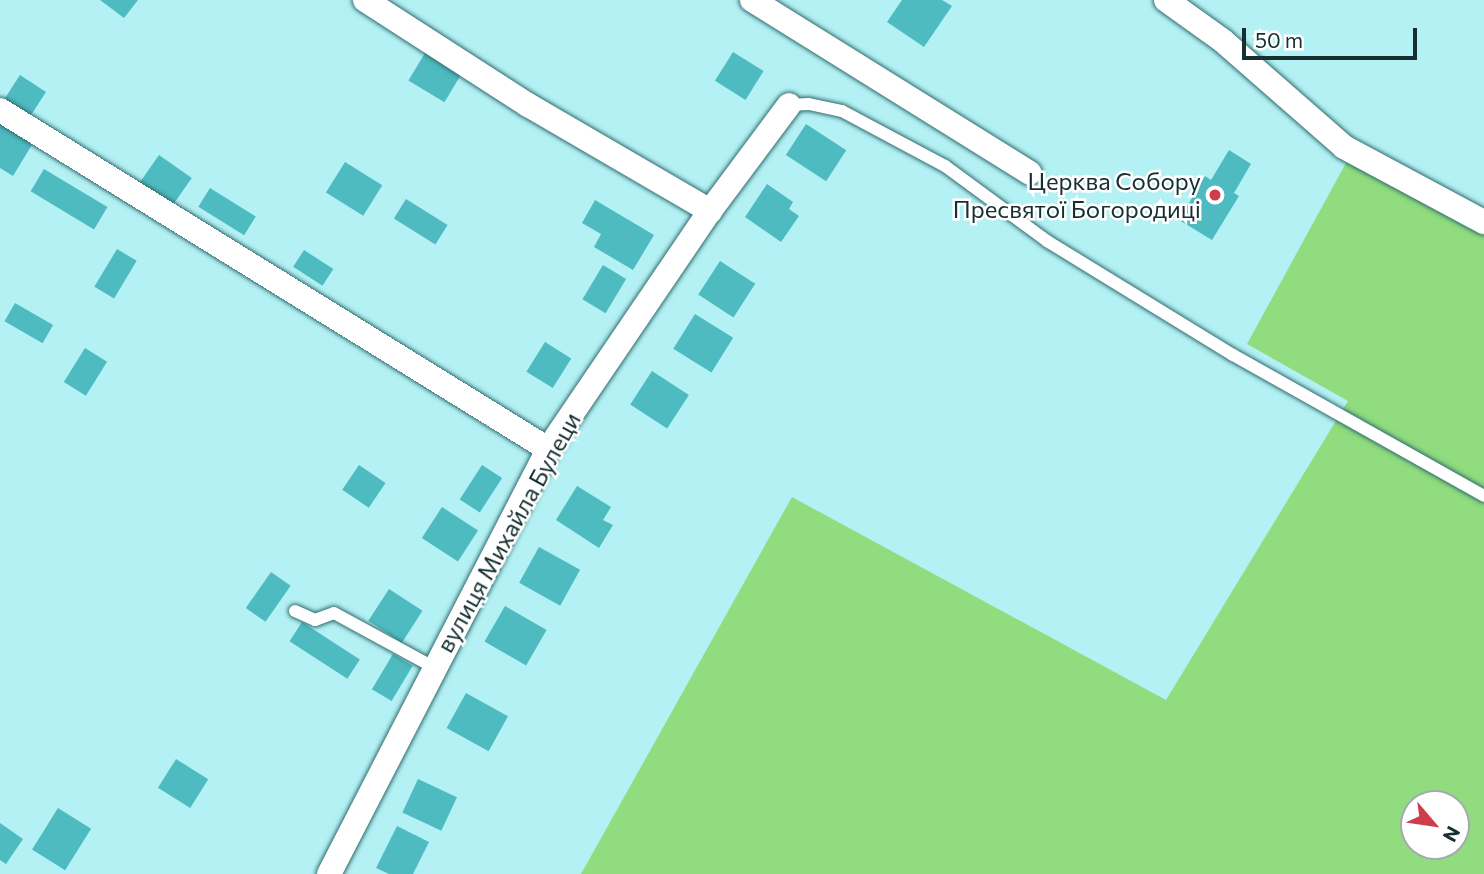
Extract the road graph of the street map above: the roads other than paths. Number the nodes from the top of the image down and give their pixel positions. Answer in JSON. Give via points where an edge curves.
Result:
{"nodes":[{"id":1,"x":365,"y":0,"type":"edge"},
{"id":2,"x":751,"y":0,"type":"edge"},
{"id":3,"x":1166,"y":0,"type":"edge"},
{"id":4,"x":789,"y":104,"type":"joint"},
{"id":5,"x":0,"y":110,"type":"edge"},
{"id":6,"x":1030,"y":173,"type":"dead end"},
{"id":7,"x":710,"y":211,"type":"junction"},
{"id":8,"x":1484,"y":222,"type":"edge"},
{"id":9,"x":548,"y":449,"type":"junction"},
{"id":10,"x":1484,"y":496,"type":"edge"},
{"id":11,"x":296,"y":611,"type":"dead end"},
{"id":12,"x":433,"y":667,"type":"junction"},
{"id":13,"x":329,"y":874,"type":"edge"}],
"edges":[{"from":1,"to":7,"type":"street","via":[[528,105]]},
{"from":2,"to":6,"type":"street"},
{"from":3,"to":8,"type":"street","via":[[1223,41],[1344,147]]},
{"from":4,"to":7,"type":"street","name":"вулиця Михайла Булеци"},
{"from":4,"to":10,"type":"lane","via":[[842,111],[945,166],[1047,241],[1222,348]]},
{"from":5,"to":9,"type":"street"},
{"from":7,"to":9,"type":"street","name":"вулиця Михайла Булеци"},
{"from":9,"to":12,"type":"street","name":"вулиця Михайла Булеци"},
{"from":11,"to":12,"type":"lane","via":[[315,621],[334,613]]},
{"from":12,"to":13,"type":"street","name":"вулиця Михайла Булеци"}]}
